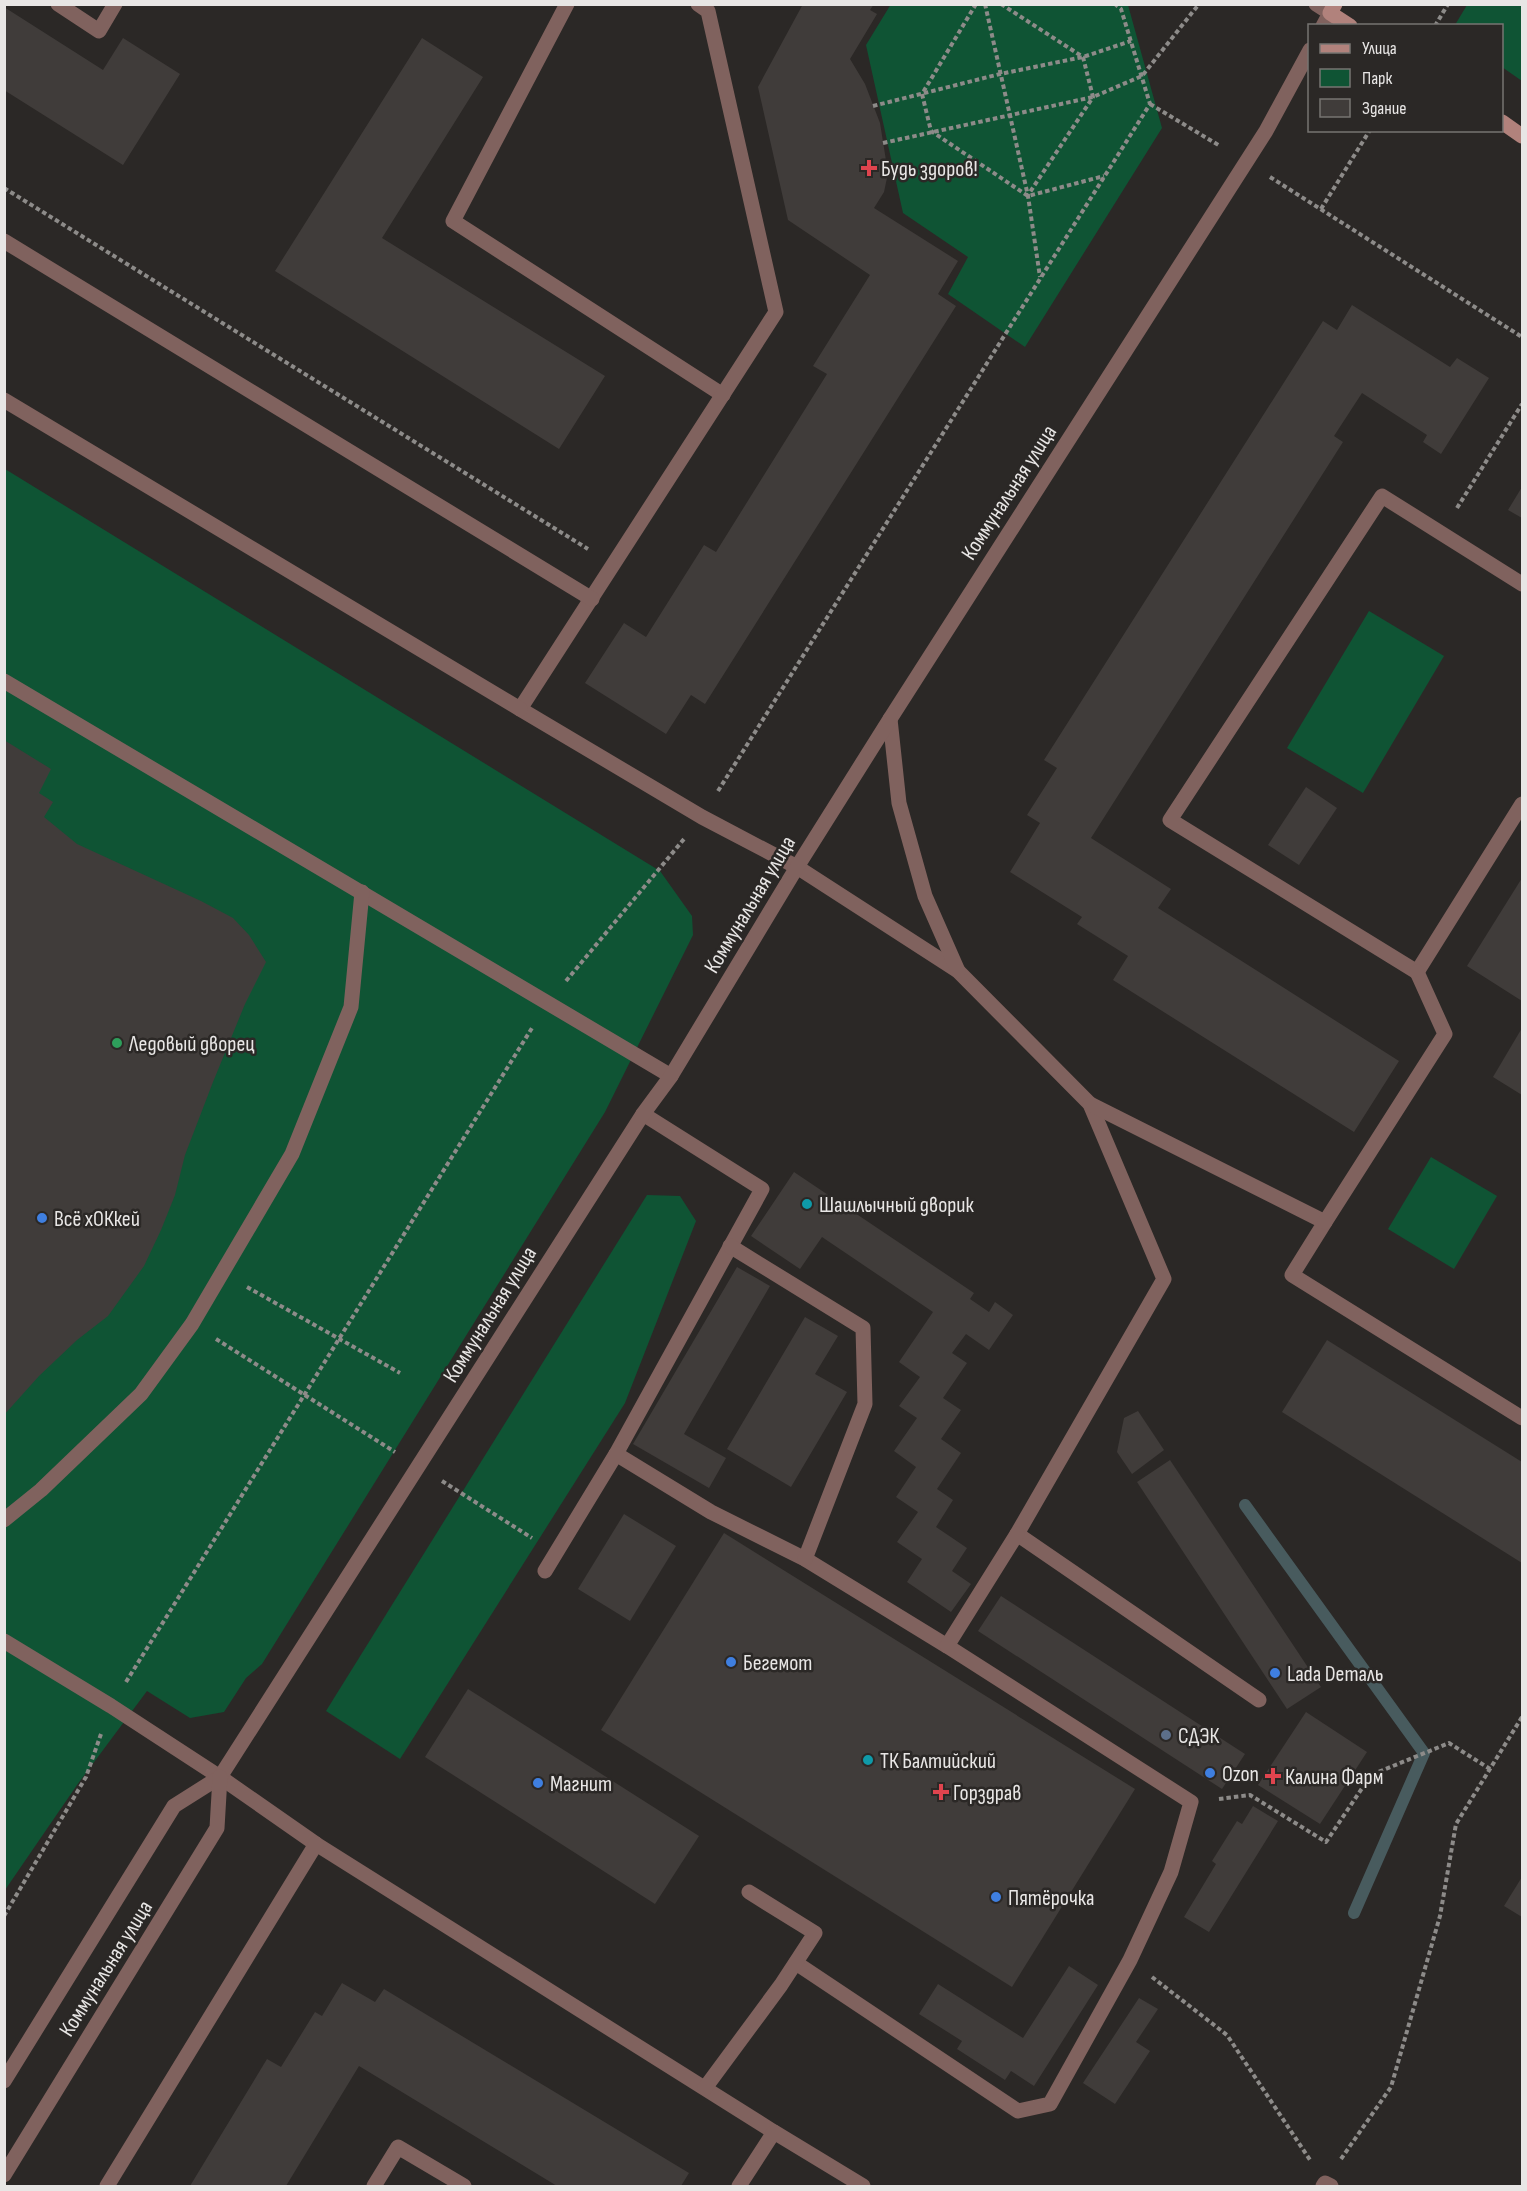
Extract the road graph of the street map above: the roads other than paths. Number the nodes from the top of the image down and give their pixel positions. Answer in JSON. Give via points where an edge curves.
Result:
{"nodes":[{"id":1,"x":57,"y":4,"type":"edge"},
{"id":2,"x":115,"y":4,"type":"edge"},
{"id":3,"x":567,"y":4,"type":"edge"},
{"id":4,"x":698,"y":4,"type":"edge"},
{"id":5,"x":1316,"y":4,"type":"edge"},
{"id":6,"x":1329,"y":14,"type":"edge"},
{"id":7,"x":1346,"y":24,"type":"edge"},
{"id":8,"x":1308,"y":54,"type":"edge"},
{"id":9,"x":1503,"y":123,"type":"edge"},
{"id":10,"x":1522,"y":136,"type":"edge"},
{"id":11,"x":4,"y":241,"type":"edge"},
{"id":12,"x":723,"y":394,"type":"junction"},
{"id":13,"x":4,"y":400,"type":"edge"},
{"id":14,"x":1522,"y":584,"type":"edge"},
{"id":15,"x":592,"y":599,"type":"junction"},
{"id":16,"x":4,"y":681,"type":"edge"},
{"id":17,"x":520,"y":709,"type":"junction"},
{"id":18,"x":890,"y":718,"type":"junction"},
{"id":19,"x":1522,"y":804,"type":"edge"},
{"id":20,"x":797,"y":867,"type":"junction"},
{"id":21,"x":362,"y":892,"type":"junction"},
{"id":22,"x":958,"y":971,"type":"junction"},
{"id":23,"x":1417,"y":972,"type":"junction"},
{"id":24,"x":671,"y":1076,"type":"junction"},
{"id":25,"x":1090,"y":1104,"type":"junction"},
{"id":26,"x":643,"y":1114,"type":"junction"},
{"id":27,"x":1325,"y":1222,"type":"junction"},
{"id":28,"x":730,"y":1246,"type":"junction"},
{"id":29,"x":1522,"y":1418,"type":"edge"},
{"id":30,"x":616,"y":1454,"type":"junction"},
{"id":31,"x":4,"y":1520,"type":"edge"},
{"id":32,"x":1017,"y":1534,"type":"junction"},
{"id":33,"x":805,"y":1559,"type":"junction"},
{"id":34,"x":545,"y":1571,"type":"dead end"},
{"id":35,"x":4,"y":1641,"type":"edge"},
{"id":36,"x":947,"y":1646,"type":"junction"},
{"id":37,"x":1259,"y":1700,"type":"dead end"},
{"id":38,"x":220,"y":1777,"type":"junction"},
{"id":39,"x":316,"y":1844,"type":"junction"},
{"id":40,"x":749,"y":1892,"type":"dead end"},
{"id":41,"x":796,"y":1963,"type":"junction"},
{"id":42,"x":4,"y":2081,"type":"edge"},
{"id":43,"x":705,"y":2088,"type":"junction"},
{"id":44,"x":774,"y":2132,"type":"junction"},
{"id":45,"x":4,"y":2175,"type":"edge"},
{"id":46,"x":107,"y":2187,"type":"edge"},
{"id":47,"x":374,"y":2187,"type":"edge"},
{"id":48,"x":464,"y":2187,"type":"edge"},
{"id":49,"x":739,"y":2187,"type":"edge"},
{"id":50,"x":863,"y":2187,"type":"edge"}],
"edges":[{"from":1,"to":2,"type":"street","via":[[99,31]]},
{"from":3,"to":12,"type":"street","via":[[453,221]]},
{"from":4,"to":12,"type":"street","via":[[708,11],[776,312]]},
{"from":5,"to":6,"type":"street"},
{"from":6,"to":7,"type":"main road"},
{"from":8,"to":18,"type":"street","name":"Коммунальная улица","via":[[1266,131]]},
{"from":9,"to":10,"type":"main road"},
{"from":11,"to":15,"type":"street"},
{"from":12,"to":15,"type":"street"},
{"from":13,"to":17,"type":"street"},
{"from":14,"to":23,"type":"street","via":[[1382,496],[1170,820]]},
{"from":15,"to":17,"type":"street"},
{"from":16,"to":21,"type":"street"},
{"from":17,"to":20,"type":"street","via":[[702,817]]},
{"from":18,"to":20,"type":"street","name":"Коммунальная улица"},
{"from":18,"to":22,"type":"street","via":[[899,803],[925,896]]},
{"from":19,"to":23,"type":"street"},
{"from":20,"to":22,"type":"street"},
{"from":20,"to":24,"type":"street","name":"Коммунальная улица"},
{"from":21,"to":24,"type":"street"},
{"from":21,"to":31,"type":"street","via":[[351,1007],[292,1154],[192,1324],[141,1394]]},
{"from":22,"to":25,"type":"street"},
{"from":23,"to":27,"type":"street","via":[[1445,1034]]},
{"from":24,"to":26,"type":"street","name":"Коммунальная улица"},
{"from":25,"to":27,"type":"street"},
{"from":25,"to":32,"type":"street","via":[[1164,1278]]},
{"from":26,"to":28,"type":"street","via":[[762,1188]]},
{"from":26,"to":38,"type":"street","name":"Коммунальная улица"},
{"from":27,"to":29,"type":"street","via":[[1292,1275]]},
{"from":28,"to":30,"type":"street"},
{"from":28,"to":33,"type":"street","via":[[863,1328],[865,1404]]},
{"from":30,"to":33,"type":"street","via":[[711,1512]]},
{"from":30,"to":34,"type":"street"},
{"from":32,"to":36,"type":"street"},
{"from":32,"to":37,"type":"street"},
{"from":33,"to":36,"type":"street"},
{"from":35,"to":38,"type":"street"},
{"from":36,"to":41,"type":"street","via":[[1191,1802],[1171,1872],[1130,1960],[1050,2104],[1018,2111]]},
{"from":38,"to":39,"type":"street"},
{"from":38,"to":42,"type":"street","name":"Коммунальная улица","via":[[174,1806]]},
{"from":38,"to":45,"type":"street","name":"Коммунальная улица","via":[[217,1828]]},
{"from":39,"to":43,"type":"street"},
{"from":39,"to":46,"type":"street"},
{"from":40,"to":41,"type":"street","via":[[815,1933]]},
{"from":41,"to":43,"type":"street"},
{"from":43,"to":44,"type":"street"},
{"from":44,"to":49,"type":"street"},
{"from":44,"to":50,"type":"street"},
{"from":47,"to":48,"type":"street","via":[[398,2147]]}]}
